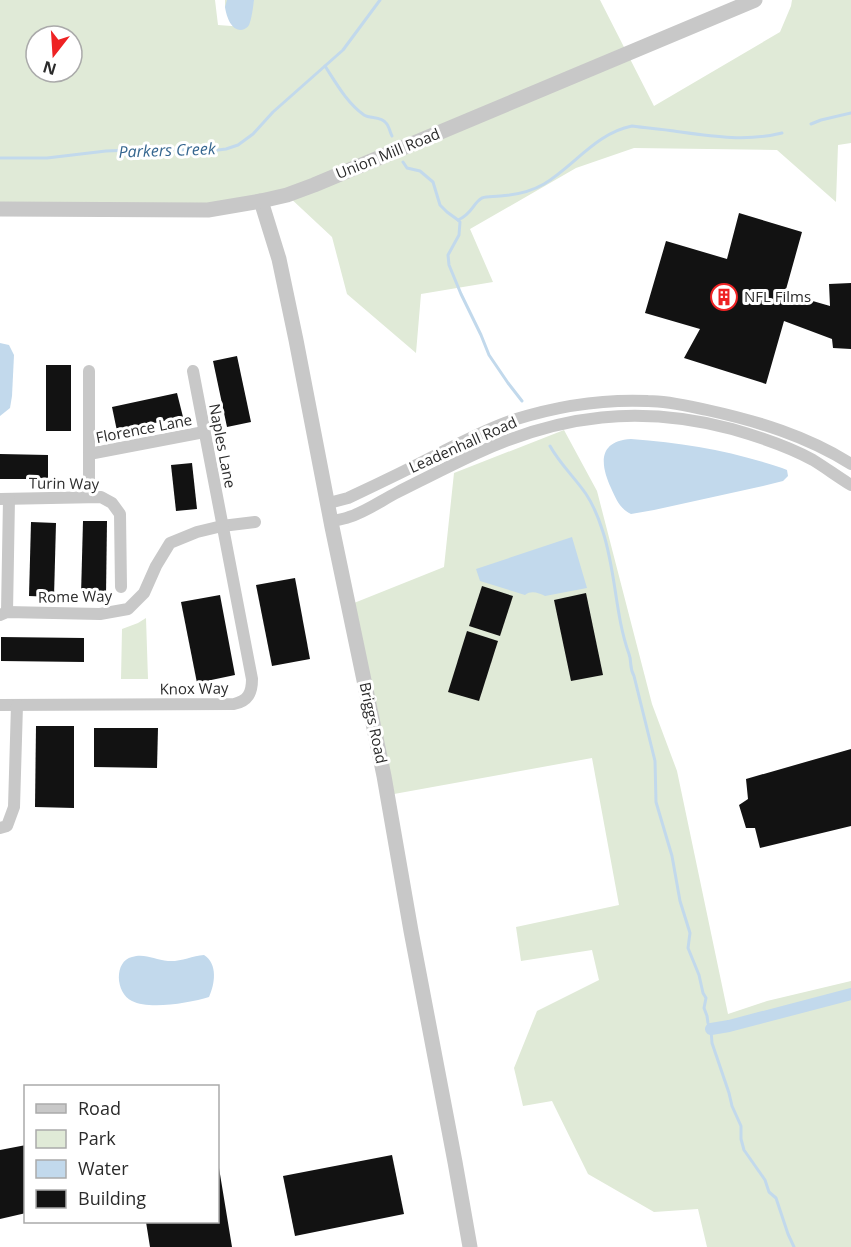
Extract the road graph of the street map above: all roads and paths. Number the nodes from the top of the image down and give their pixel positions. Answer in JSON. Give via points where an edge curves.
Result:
{"nodes":[{"id":1,"x":755,"y":0,"type":"edge"},
{"id":2,"x":261,"y":201,"type":"junction"},
{"id":3,"x":0,"y":209,"type":"edge"},
{"id":4,"x":88,"y":371,"type":"dead end"},
{"id":5,"x":193,"y":371,"type":"dead end"},
{"id":6,"x":204,"y":432,"type":"junction"},
{"id":7,"x":89,"y":454,"type":"junction"},
{"id":8,"x":851,"y":464,"type":"edge"},
{"id":9,"x":851,"y":485,"type":"edge"},
{"id":10,"x":89,"y":497,"type":"junction"},
{"id":11,"x":4,"y":499,"type":"edge"},
{"id":12,"x":328,"y":503,"type":"junction"},
{"id":13,"x":332,"y":521,"type":"junction"},
{"id":14,"x":255,"y":522,"type":"dead end"},
{"id":15,"x":222,"y":526,"type":"junction"},
{"id":16,"x":121,"y":587,"type":"dead end"},
{"id":17,"x":3,"y":613,"type":"edge"},
{"id":18,"x":0,"y":705,"type":"edge"},
{"id":19,"x":17,"y":705,"type":"junction"},
{"id":20,"x":0,"y":828,"type":"edge"},
{"id":21,"x":470,"y":1247,"type":"edge"}],
"edges":[{"from":1,"to":2,"type":"street","name":"Union Mill Road","via":[[314,185]]},
{"from":2,"to":3,"type":"street","name":"Union Mill Road","via":[[208,210]]},
{"from":2,"to":12,"type":"street","name":"Briggs Road","via":[[279,259]]},
{"from":4,"to":7,"type":"street"},
{"from":5,"to":6,"type":"street","name":"Naples Lane"},
{"from":6,"to":7,"type":"street","name":"Florence Lane"},
{"from":6,"to":15,"type":"street","name":"Naples Lane"},
{"from":7,"to":10,"type":"street"},
{"from":8,"to":12,"type":"street","name":"Leadenhall Road","via":[[809,442],[740,417],[651,401],[610,402],[570,406],[512,421],[348,498]]},
{"from":9,"to":13,"type":"street","name":"Leadenhall Road","via":[[813,460],[754,435],[674,417],[598,417],[502,442],[351,517]]},
{"from":10,"to":11,"type":"street","name":"Turin Way"},
{"from":10,"to":16,"type":"street","name":"Turin Way","via":[[101,497],[112,503],[120,514]]},
{"from":11,"to":17,"type":"street"},
{"from":12,"to":13,"type":"street","name":"Briggs Road"},
{"from":13,"to":21,"type":"street","name":"Briggs Road","via":[[384,776]]},
{"from":14,"to":15,"type":"street","name":"Rome Way"},
{"from":15,"to":17,"type":"street","name":"Rome Way","via":[[171,543],[144,593],[129,609],[100,614]]},
{"from":15,"to":19,"type":"street","name":"Knox Way","via":[[252,679],[248,697],[234,704]]},
{"from":18,"to":19,"type":"street","name":"Knox Way"},
{"from":19,"to":20,"type":"street","via":[[15,807],[7,826]]}]}
